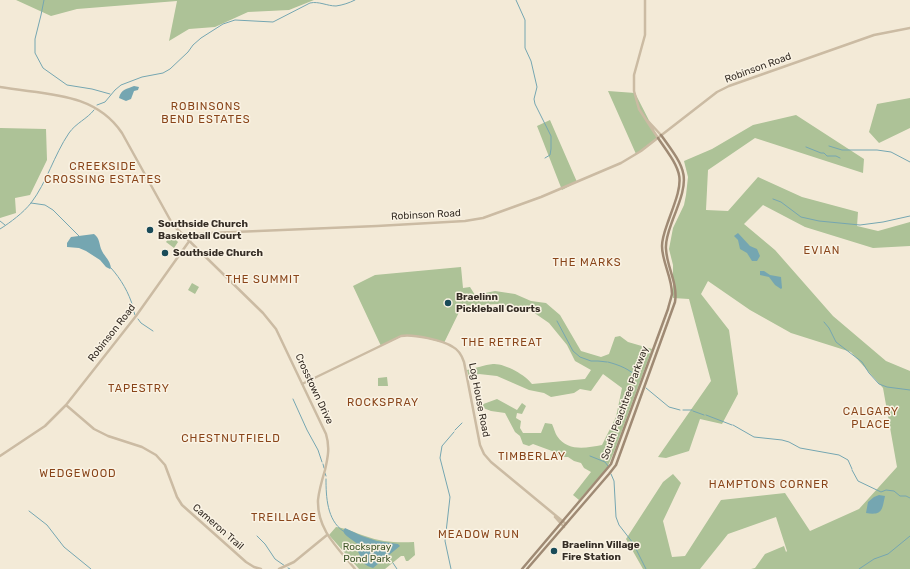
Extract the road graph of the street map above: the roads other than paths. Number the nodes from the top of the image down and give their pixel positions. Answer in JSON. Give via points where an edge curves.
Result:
{"nodes":[{"id":1,"x":645,"y":0,"type":"edge"},
{"id":2,"x":910,"y":28,"type":"edge"},
{"id":3,"x":0,"y":87,"type":"edge"},
{"id":4,"x":644,"y":116,"type":"junction"},
{"id":5,"x":661,"y":135,"type":"junction"},
{"id":6,"x":658,"y":138,"type":"junction"},
{"id":7,"x":190,"y":240,"type":"junction"},
{"id":8,"x":302,"y":384,"type":"junction"},
{"id":9,"x":66,"y":404,"type":"junction"},
{"id":10,"x":0,"y":456,"type":"edge"},
{"id":11,"x":561,"y":522,"type":"junction"},
{"id":12,"x":565,"y":526,"type":"junction"},
{"id":13,"x":327,"y":535,"type":"junction"},
{"id":14,"x":261,"y":569,"type":"edge"},
{"id":15,"x":279,"y":569,"type":"edge"},
{"id":16,"x":355,"y":569,"type":"edge"},
{"id":17,"x":522,"y":569,"type":"edge"},
{"id":18,"x":527,"y":569,"type":"edge"}],
"edges":[{"from":1,"to":4,"type":"street","via":[[645,35],[633,83],[636,102]]},
{"from":2,"to":5,"type":"street","name":"Robinson Road","via":[[874,35],[729,86]]},
{"from":3,"to":7,"type":"street","name":"Crosstown Drive","via":[[70,97],[85,102],[103,113],[122,133],[170,220]]},
{"from":4,"to":5,"type":"street"},
{"from":4,"to":6,"type":"street"},
{"from":5,"to":6,"type":"street","name":"Robinson Road"},
{"from":5,"to":12,"type":"main road","name":"South Peachtree Parkway","via":[[680,162],[684,182],[682,198],[668,232],[666,249],[676,296],[616,465]]},
{"from":6,"to":7,"type":"street","name":"Robinson Road","via":[[631,158],[607,169],[541,197],[478,219],[211,233],[199,234]]},
{"from":6,"to":11,"type":"main road","name":"South Peachtree Parkway","via":[[677,165],[680,176],[678,194],[662,239],[662,254],[670,282],[671,298],[615,455],[606,471]]},
{"from":7,"to":8,"type":"street","name":"Crosstown Drive","via":[[276,329]]},
{"from":7,"to":9,"type":"street","name":"Robinson Road","via":[[136,316]]},
{"from":8,"to":11,"type":"street","name":"Log House Road","via":[[401,336],[451,346],[458,351],[464,362],[482,452]]},
{"from":8,"to":13,"type":"street","name":"Crosstown Drive","via":[[328,441],[328,454],[318,499],[320,520]]},
{"from":9,"to":10,"type":"street","name":"Robinson Road","via":[[45,426]]},
{"from":9,"to":14,"type":"street","name":"Cameron Trail","via":[[94,429],[156,455],[184,508],[246,562]]},
{"from":11,"to":12,"type":"street","name":"Log House Road"},
{"from":11,"to":17,"type":"main road","name":"South Peachtree Parkway"},
{"from":12,"to":18,"type":"main road","name":"South Peachtree Parkway"},
{"from":13,"to":15,"type":"street","via":[[294,562]]},
{"from":13,"to":16,"type":"street","name":"Crosstown Drive"}]}
